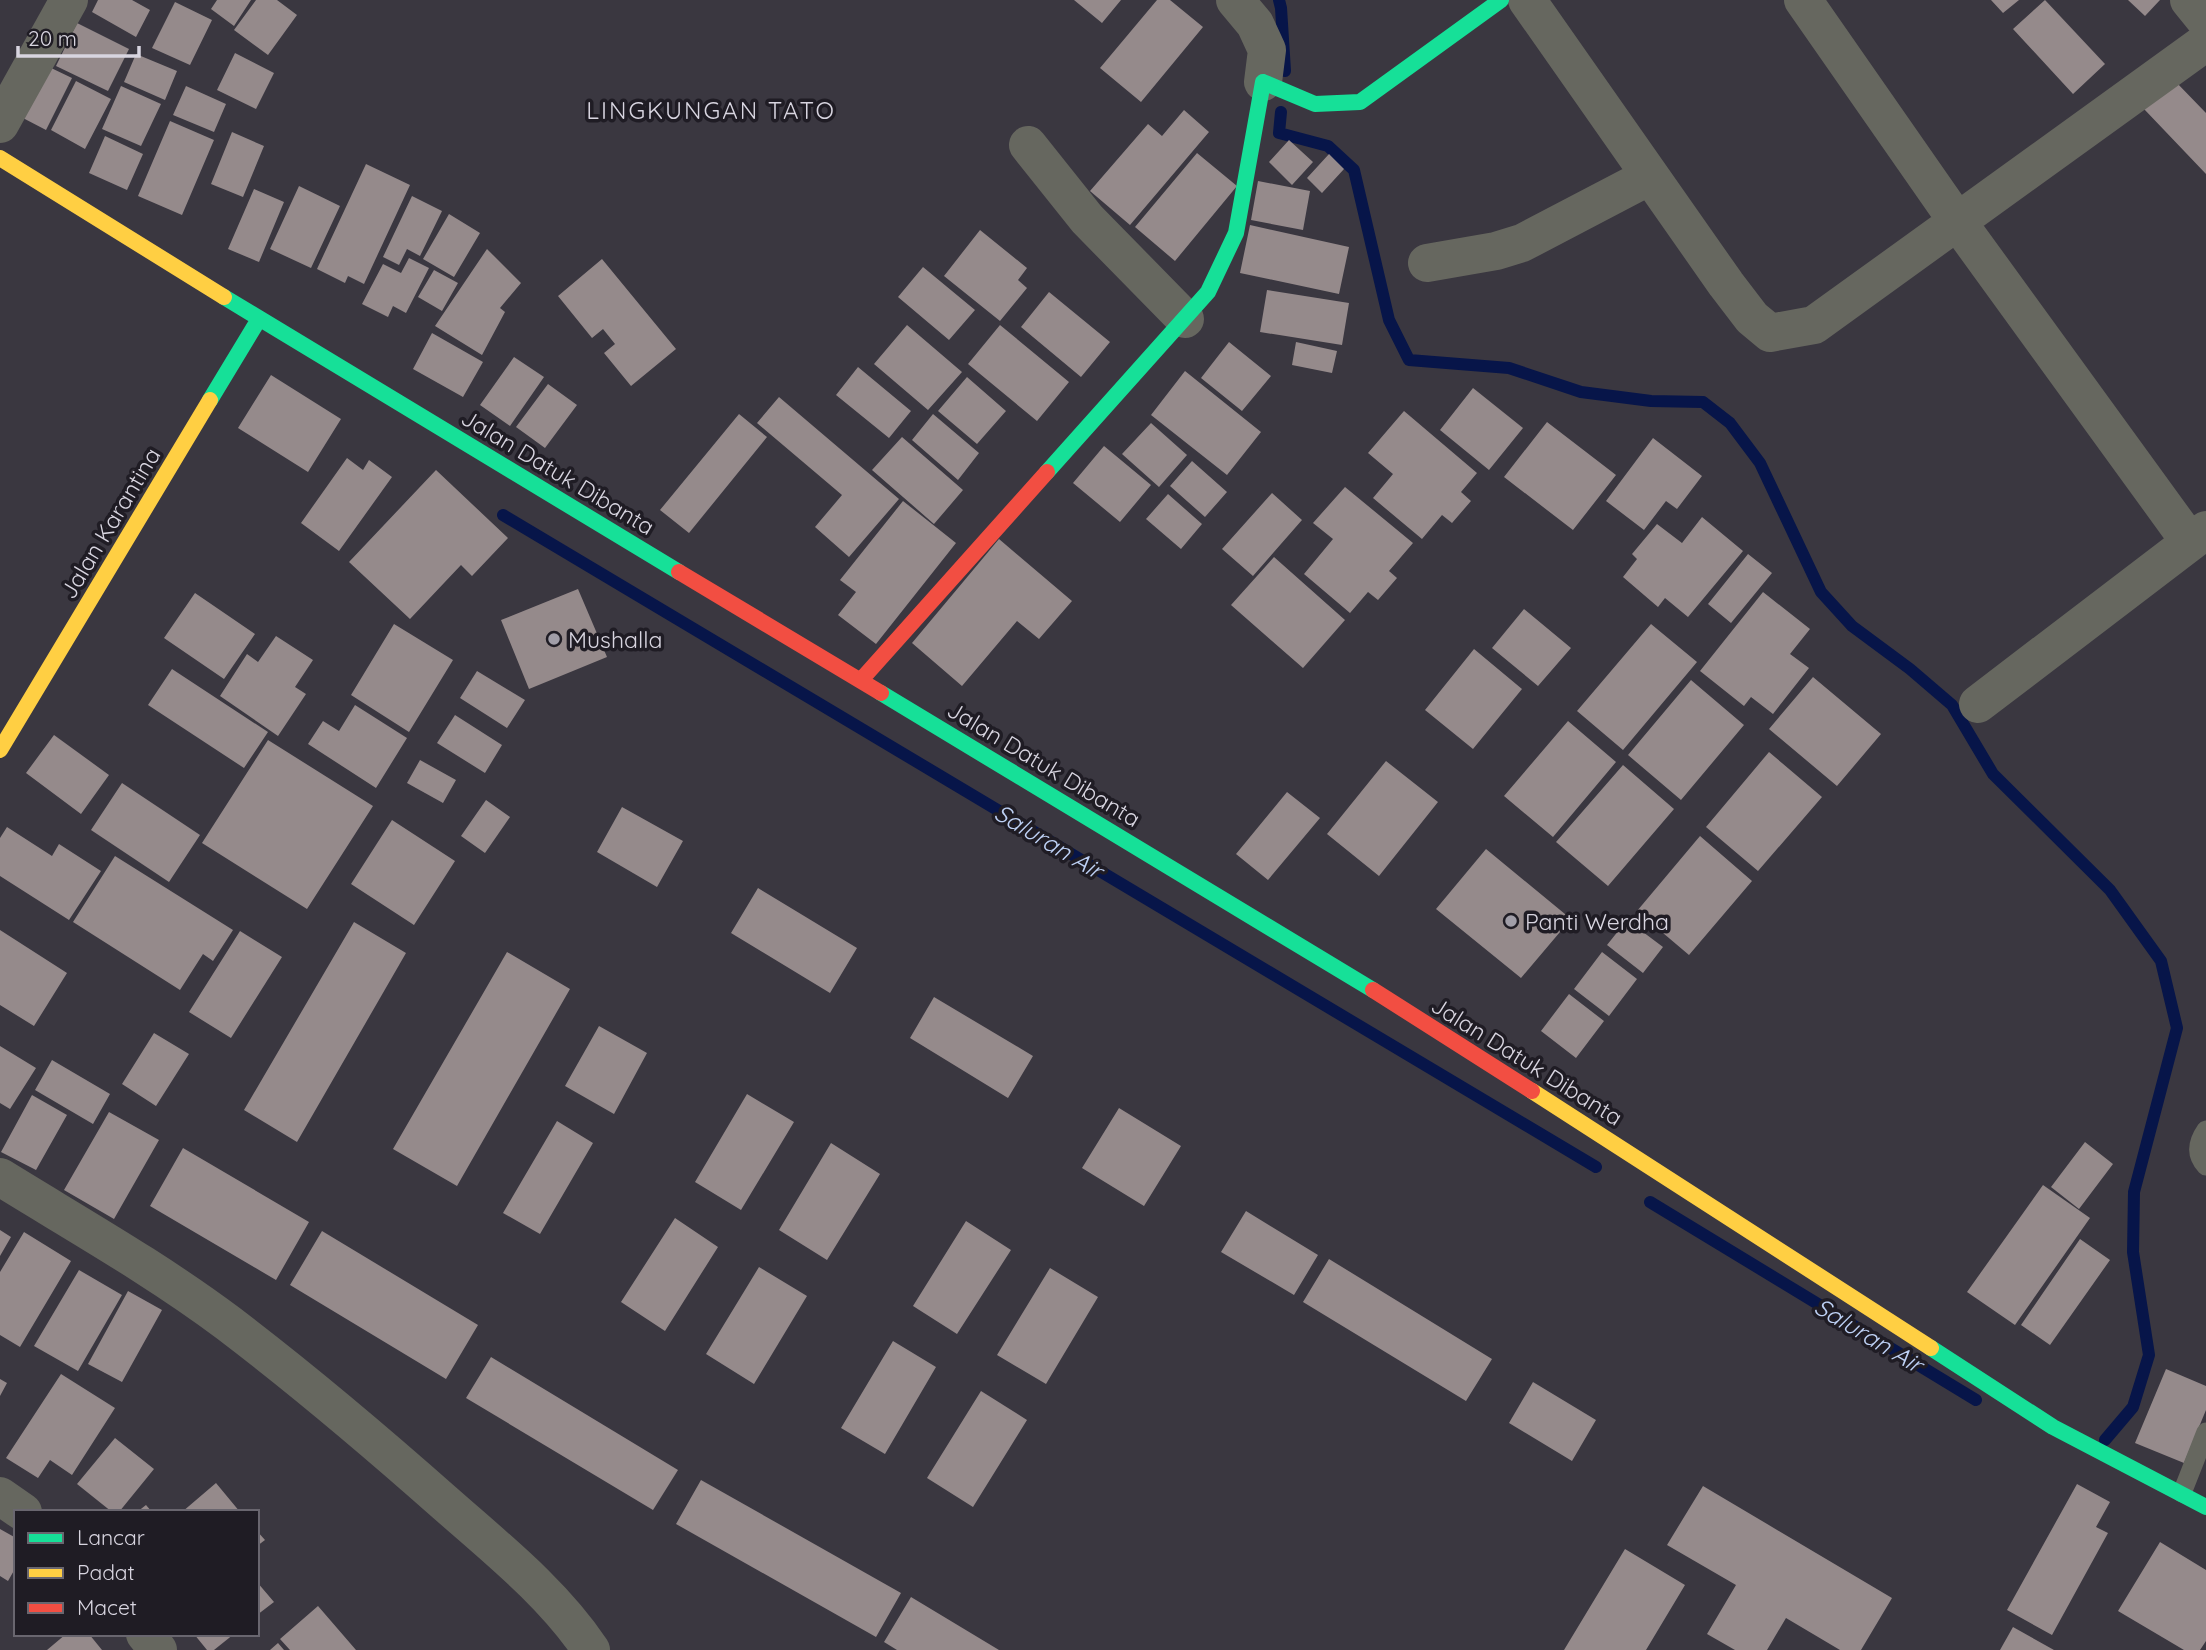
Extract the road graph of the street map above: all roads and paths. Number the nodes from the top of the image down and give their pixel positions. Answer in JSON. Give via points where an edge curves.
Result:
{"nodes":[{"id":1,"x":69,"y":0,"type":"edge"},
{"id":2,"x":1235,"y":0,"type":"edge"},
{"id":3,"x":1501,"y":0,"type":"edge"},
{"id":4,"x":1527,"y":0,"type":"edge"},
{"id":5,"x":1803,"y":0,"type":"edge"},
{"id":6,"x":2189,"y":0,"type":"edge"},
{"id":7,"x":2206,"y":22,"type":"edge"},
{"id":8,"x":2206,"y":42,"type":"edge"},
{"id":9,"x":1264,"y":82,"type":"junction"},
{"id":10,"x":0,"y":124,"type":"edge"},
{"id":11,"x":1028,"y":145,"type":"dead end"},
{"id":12,"x":0,"y":158,"type":"edge"},
{"id":13,"x":1650,"y":176,"type":"junction"},
{"id":14,"x":1957,"y":221,"type":"junction"},
{"id":15,"x":1427,"y":263,"type":"dead end"},
{"id":16,"x":1185,"y":318,"type":"junction"},
{"id":17,"x":260,"y":319,"type":"junction"},
{"id":18,"x":2198,"y":536,"type":"edge"},
{"id":19,"x":861,"y":680,"type":"junction"},
{"id":20,"x":1978,"y":704,"type":"dead end"},
{"id":21,"x":0,"y":750,"type":"edge"},
{"id":22,"x":2206,"y":1130,"type":"edge"},
{"id":23,"x":2206,"y":1166,"type":"edge"},
{"id":24,"x":0,"y":1177,"type":"edge"},
{"id":25,"x":2206,"y":1432,"type":"edge"},
{"id":26,"x":2182,"y":1493,"type":"junction"},
{"id":27,"x":0,"y":1496,"type":"edge"},
{"id":28,"x":2206,"y":1507,"type":"edge"},
{"id":29,"x":20,"y":1510,"type":"edge"},
{"id":30,"x":147,"y":1636,"type":"edge"},
{"id":31,"x":158,"y":1650,"type":"edge"},
{"id":32,"x":591,"y":1650,"type":"edge"}],
"edges":[{"from":1,"to":10,"type":"street"},
{"from":2,"to":9,"type":"street","via":[[1255,24],[1267,50]]},
{"from":3,"to":9,"type":"main road","via":[[1360,102],[1315,104]]},
{"from":4,"to":13,"type":"street"},
{"from":5,"to":14,"type":"street"},
{"from":6,"to":7,"type":"street"},
{"from":8,"to":14,"type":"street"},
{"from":9,"to":16,"type":"main road","via":[[1236,233],[1208,292]]},
{"from":11,"to":16,"type":"street","via":[[1087,219]]},
{"from":12,"to":17,"type":"main road","name":"Jalan Datuk Dibanta"},
{"from":13,"to":14,"type":"street","via":[[1752,318],[1770,333],[1814,325]]},
{"from":13,"to":15,"type":"street","via":[[1522,243]]},
{"from":14,"to":18,"type":"street"},
{"from":16,"to":19,"type":"main road"},
{"from":17,"to":19,"type":"main road","name":"Jalan Datuk Dibanta"},
{"from":17,"to":21,"type":"main road","name":"Jalan Karantina"},
{"from":18,"to":20,"type":"street"},
{"from":19,"to":26,"type":"main road","name":"Jalan Datuk Dibanta","via":[[1324,959],[2053,1427]]},
{"from":22,"to":23,"type":"lane","via":[[2198,1150]]},
{"from":24,"to":32,"type":"street","via":[[228,1323],[377,1443],[515,1565],[575,1626]]},
{"from":25,"to":26,"type":"lane"},
{"from":26,"to":28,"type":"main road"},
{"from":27,"to":29,"type":"street"},
{"from":30,"to":31,"type":"street"}]}
